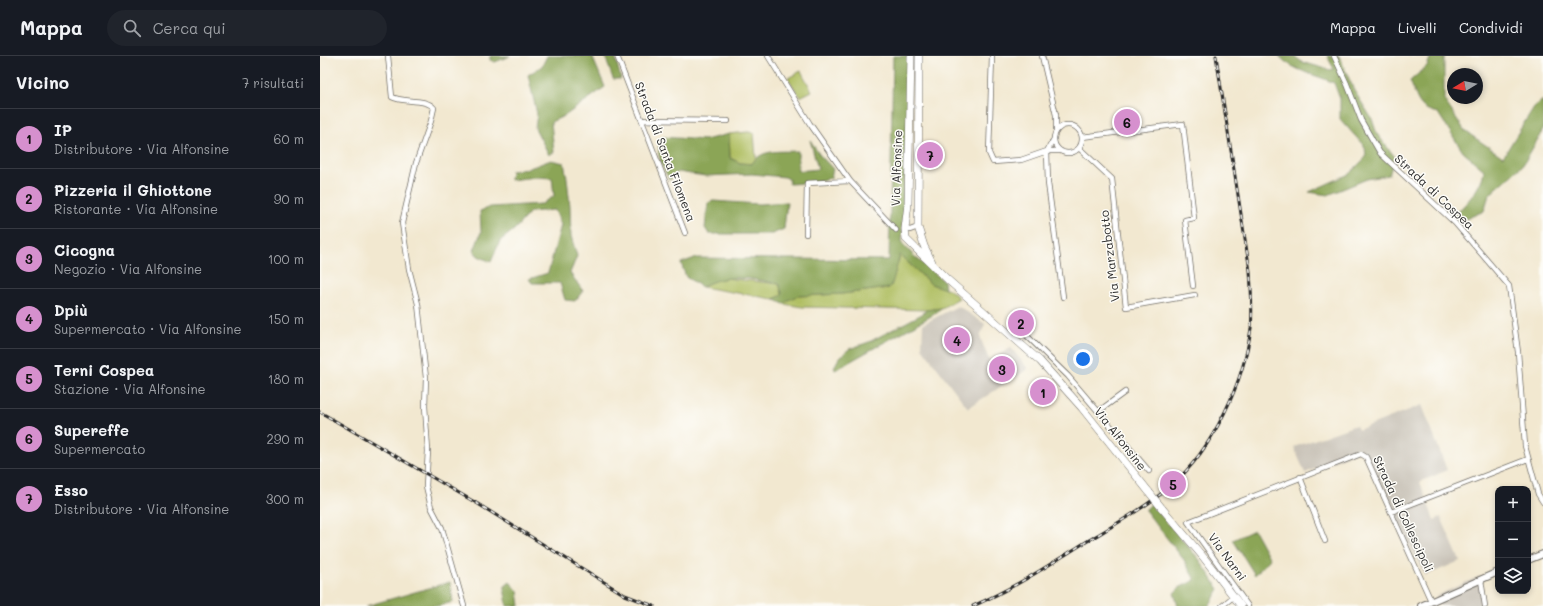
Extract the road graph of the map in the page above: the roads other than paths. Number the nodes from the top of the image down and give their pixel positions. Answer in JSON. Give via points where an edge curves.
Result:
{"nodes":[{"id":1,"x":388,"y":56,"type":"edge"},
{"id":2,"x":617,"y":56,"type":"edge"},
{"id":3,"x":768,"y":56,"type":"edge"},
{"id":4,"x":911,"y":56,"type":"edge"},
{"id":5,"x":919,"y":56,"type":"edge"},
{"id":6,"x":992,"y":56,"type":"edge"},
{"id":7,"x":1042,"y":56,"type":"edge"},
{"id":8,"x":1334,"y":56,"type":"edge"},
{"id":9,"x":1056,"y":115,"type":"junction"},
{"id":10,"x":642,"y":120,"type":"junction"},
{"id":11,"x":728,"y":121,"type":"dead end"},
{"id":12,"x":1065,"y":125,"type":"junction"},
{"id":13,"x":1056,"y":132,"type":"junction"},
{"id":14,"x":1082,"y":137,"type":"junction"},
{"id":15,"x":1054,"y":139,"type":"junction"},
{"id":16,"x":1079,"y":148,"type":"junction"},
{"id":17,"x":1047,"y":151,"type":"junction"},
{"id":18,"x":1062,"y":151,"type":"junction"},
{"id":19,"x":850,"y":181,"type":"junction"},
{"id":20,"x":918,"y":228,"type":"junction"},
{"id":21,"x":904,"y":229,"type":"junction"},
{"id":22,"x":896,"y":230,"type":"dead end"},
{"id":23,"x":685,"y":233,"type":"dead end"},
{"id":24,"x":806,"y":234,"type":"dead end"},
{"id":25,"x":935,"y":268,"type":"junction"},
{"id":26,"x":1193,"y":286,"type":"dead end"},
{"id":27,"x":1195,"y":294,"type":"dead end"},
{"id":28,"x":1063,"y":297,"type":"dead end"},
{"id":29,"x":1015,"y":337,"type":"junction"},
{"id":30,"x":1125,"y":392,"type":"dead end"},
{"id":31,"x":1099,"y":411,"type":"junction"},
{"id":32,"x":1528,"y":459,"type":"junction"},
{"id":33,"x":1149,"y":471,"type":"dead end"},
{"id":34,"x":1300,"y":477,"type":"junction"},
{"id":35,"x":1543,"y":502,"type":"edge"},
{"id":36,"x":1391,"y":512,"type":"junction"},
{"id":37,"x":1188,"y":522,"type":"joint"},
{"id":38,"x":1325,"y":541,"type":"dead end"},
{"id":39,"x":1543,"y":554,"type":"edge"},
{"id":40,"x":1531,"y":559,"type":"edge"},
{"id":41,"x":1495,"y":573,"type":"edge"},
{"id":42,"x":1481,"y":580,"type":"junction"},
{"id":43,"x":1234,"y":596,"type":"junction"},
{"id":44,"x":1432,"y":604,"type":"edge"},
{"id":45,"x":464,"y":606,"type":"edge"},
{"id":46,"x":1222,"y":606,"type":"edge"},
{"id":47,"x":1241,"y":606,"type":"edge"},
{"id":48,"x":1248,"y":606,"type":"edge"},
{"id":49,"x":1420,"y":606,"type":"edge"},
{"id":50,"x":1485,"y":606,"type":"edge"}],
"edges":[{"from":1,"to":45,"type":"street","via":[[392,97],[424,103],[434,108],[416,163],[402,223],[409,269],[418,304],[426,378],[426,486],[431,507],[442,528]]},
{"from":2,"to":10,"type":"street","name":"Strada di Santa Filomena"},
{"from":3,"to":19,"type":"street","via":[[810,124]]},
{"from":4,"to":21,"type":"main road","name":"Via Alfonsine","via":[[908,204]]},
{"from":5,"to":20,"type":"main road","name":"Via Alfonsine"},
{"from":6,"to":17,"type":"street","via":[[989,153],[993,162],[1021,160]]},
{"from":7,"to":9,"type":"street"},
{"from":8,"to":32,"type":"street","name":"Strada di Cospea","via":[[1361,120],[1380,154],[1455,223],[1509,286]]},
{"from":9,"to":12,"type":"street"},
{"from":9,"to":13,"type":"street"},
{"from":10,"to":11,"type":"street"},
{"from":10,"to":23,"type":"street","name":"Strada di Santa Filomena"},
{"from":12,"to":13,"type":"street"},
{"from":12,"to":14,"type":"street","via":[[1074,126]]},
{"from":13,"to":15,"type":"street"},
{"from":14,"to":16,"type":"street"},
{"from":14,"to":26,"type":"street","via":[[1183,124],[1194,218],[1185,220]]},
{"from":15,"to":17,"type":"street"},
{"from":15,"to":18,"type":"street","via":[[1055,145]]},
{"from":16,"to":18,"type":"street","via":[[1071,152]]},
{"from":16,"to":27,"type":"street","name":"Via Marzabotto","via":[[1112,179],[1126,307]]},
{"from":17,"to":18,"type":"street"},
{"from":17,"to":28,"type":"street","via":[[1048,183]]},
{"from":19,"to":22,"type":"street"},
{"from":19,"to":24,"type":"street","via":[[807,183]]},
{"from":20,"to":21,"type":"street"},
{"from":20,"to":25,"type":"main road","name":"Via Alfonsine"},
{"from":21,"to":25,"type":"main road","name":"Via Alfonsine","via":[[906,239]]},
{"from":25,"to":29,"type":"main road","name":"Via Alfonsine"},
{"from":29,"to":31,"type":"street","name":"Via Alfonsine","via":[[1022,331]]},
{"from":29,"to":43,"type":"main road","name":"Via Alfonsine","bridge":true,"via":[[1082,408]]},
{"from":30,"to":31,"type":"street","name":"Via Alfonsine"},
{"from":31,"to":33,"type":"street","name":"Via Alfonsine"},
{"from":32,"to":35,"type":"street","name":"Strada di Cospea","via":[[1538,494]]},
{"from":32,"to":36,"type":"street"},
{"from":34,"to":36,"type":"street","name":"Strada di Collescipoli","via":[[1361,454],[1366,458]]},
{"from":34,"to":37,"type":"street","name":"Strada di Collescipoli"},
{"from":34,"to":38,"type":"street"},
{"from":36,"to":44,"type":"street","name":"Strada di Collescipoli"},
{"from":37,"to":48,"type":"street","name":"Via Narni"},
{"from":39,"to":40,"type":"street"},
{"from":41,"to":42,"type":"street"},
{"from":42,"to":44,"type":"street"},
{"from":42,"to":50,"type":"street"},
{"from":43,"to":46,"type":"street"},
{"from":43,"to":47,"type":"main road","name":"Via Narni"},
{"from":44,"to":49,"type":"street"}]}
